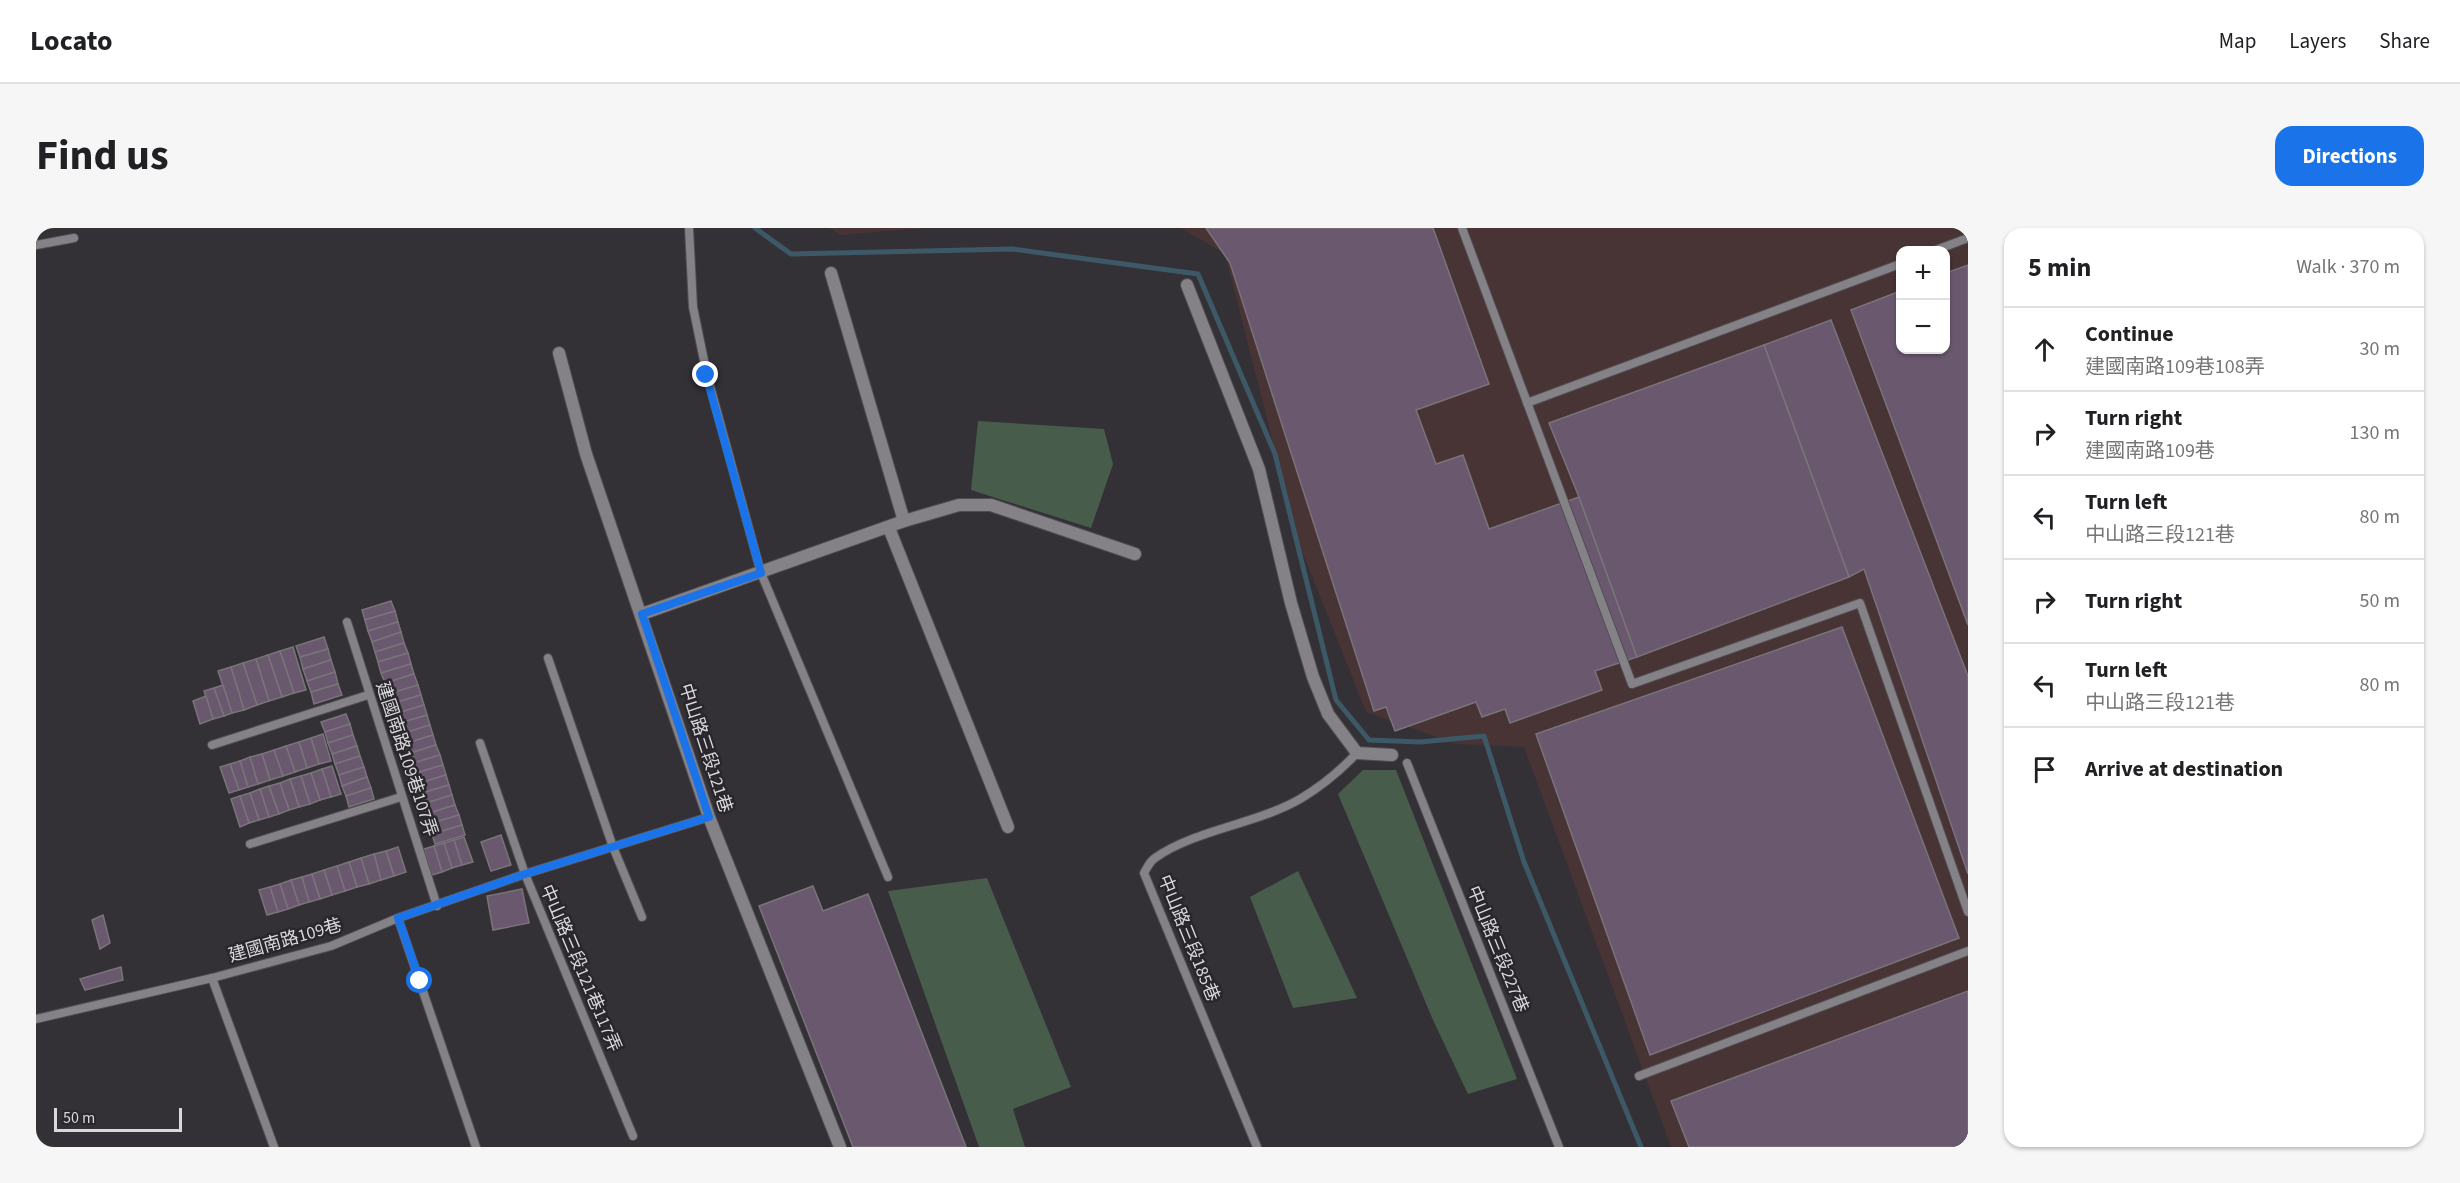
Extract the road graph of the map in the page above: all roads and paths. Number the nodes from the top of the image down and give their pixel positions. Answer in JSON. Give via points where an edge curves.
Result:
{"nodes":[{"id":1,"x":689,"y":228,"type":"edge"},
{"id":2,"x":1462,"y":228,"type":"edge"},
{"id":3,"x":74,"y":237,"type":"dead end"},
{"id":4,"x":1968,"y":238,"type":"edge"},
{"id":5,"x":36,"y":245,"type":"edge"},
{"id":6,"x":1947,"y":246,"type":"edge"},
{"id":7,"x":1896,"y":265,"type":"edge"},
{"id":8,"x":831,"y":273,"type":"dead end"},
{"id":9,"x":1187,"y":285,"type":"dead end"},
{"id":10,"x":559,"y":353,"type":"dead end"},
{"id":11,"x":1527,"y":403,"type":"junction"},
{"id":12,"x":904,"y":521,"type":"junction"},
{"id":13,"x":889,"y":528,"type":"junction"},
{"id":14,"x":1135,"y":554,"type":"dead end"},
{"id":15,"x":761,"y":573,"type":"junction"},
{"id":16,"x":642,"y":614,"type":"junction"},
{"id":17,"x":348,"y":622,"type":"dead end"},
{"id":18,"x":548,"y":658,"type":"dead end"},
{"id":19,"x":368,"y":695,"type":"junction"},
{"id":20,"x":480,"y":743,"type":"dead end"},
{"id":21,"x":212,"y":745,"type":"dead end"},
{"id":22,"x":1357,"y":753,"type":"junction"},
{"id":23,"x":1392,"y":755,"type":"dead end"},
{"id":24,"x":1407,"y":763,"type":"dead end"},
{"id":25,"x":401,"y":797,"type":"junction"},
{"id":26,"x":709,"y":817,"type":"junction"},
{"id":27,"x":1008,"y":827,"type":"dead end"},
{"id":28,"x":250,"y":844,"type":"dead end"},
{"id":29,"x":613,"y":847,"type":"junction"},
{"id":30,"x":525,"y":874,"type":"junction"},
{"id":31,"x":888,"y":877,"type":"dead end"},
{"id":32,"x":437,"y":906,"type":"junction"},
{"id":33,"x":1968,"y":912,"type":"edge"},
{"id":34,"x":642,"y":917,"type":"dead end"},
{"id":35,"x":398,"y":918,"type":"junction"},
{"id":36,"x":1968,"y":951,"type":"edge"},
{"id":37,"x":212,"y":978,"type":"junction"},
{"id":38,"x":36,"y":1020,"type":"edge"},
{"id":39,"x":1640,"y":1076,"type":"dead end"},
{"id":40,"x":633,"y":1136,"type":"dead end"},
{"id":41,"x":274,"y":1147,"type":"edge"},
{"id":42,"x":476,"y":1147,"type":"edge"},
{"id":43,"x":840,"y":1147,"type":"edge"},
{"id":44,"x":1257,"y":1147,"type":"edge"},
{"id":45,"x":1559,"y":1147,"type":"edge"}],
"edges":[{"from":1,"to":15,"type":"lane","via":[[693,308],[706,375]]},
{"from":2,"to":11,"type":"lane"},
{"from":3,"to":5,"type":"lane"},
{"from":4,"to":6,"type":"lane"},
{"from":7,"to":11,"type":"lane"},
{"from":8,"to":12,"type":"street"},
{"from":9,"to":22,"type":"street","via":[[1259,469],[1313,677],[1328,714]]},
{"from":10,"to":16,"type":"street","name":"中山路三段121巷","via":[[586,454]]},
{"from":11,"to":33,"type":"lane","via":[[1632,684],[1860,603]]},
{"from":12,"to":13,"type":"street"},
{"from":12,"to":14,"type":"street","via":[[959,505],[991,505]]},
{"from":13,"to":15,"type":"street"},
{"from":13,"to":27,"type":"street"},
{"from":15,"to":16,"type":"street"},
{"from":15,"to":31,"type":"lane"},
{"from":16,"to":26,"type":"street","name":"中山路三段121巷"},
{"from":17,"to":19,"type":"lane","name":"建國南路109巷107弄"},
{"from":18,"to":29,"type":"lane"},
{"from":19,"to":21,"type":"lane"},
{"from":19,"to":25,"type":"lane","name":"建國南路109巷107弄"},
{"from":20,"to":30,"type":"lane","name":"中山路三段121巷117弄"},
{"from":22,"to":23,"type":"street"},
{"from":22,"to":44,"type":"lane","name":"中山路三段185巷","via":[[1336,776],[1299,800],[1153,858],[1144,873]]},
{"from":24,"to":45,"type":"lane","name":"中山路三段227巷"},
{"from":25,"to":28,"type":"lane"},
{"from":25,"to":32,"type":"lane","name":"建國南路109巷107弄"},
{"from":26,"to":29,"type":"lane","name":"建國南路109巷"},
{"from":26,"to":43,"type":"street","name":"中山路三段121巷"},
{"from":29,"to":30,"type":"lane","name":"建國南路109巷"},
{"from":29,"to":34,"type":"lane"},
{"from":30,"to":32,"type":"lane","name":"建國南路109巷"},
{"from":30,"to":40,"type":"lane","name":"中山路三段121巷117弄"},
{"from":32,"to":35,"type":"lane","name":"建國南路109巷"},
{"from":35,"to":37,"type":"lane","name":"建國南路109巷","via":[[332,946]]},
{"from":35,"to":42,"type":"lane"},
{"from":36,"to":39,"type":"lane"},
{"from":37,"to":38,"type":"lane","name":"建國南路109巷"},
{"from":37,"to":41,"type":"lane"}]}
